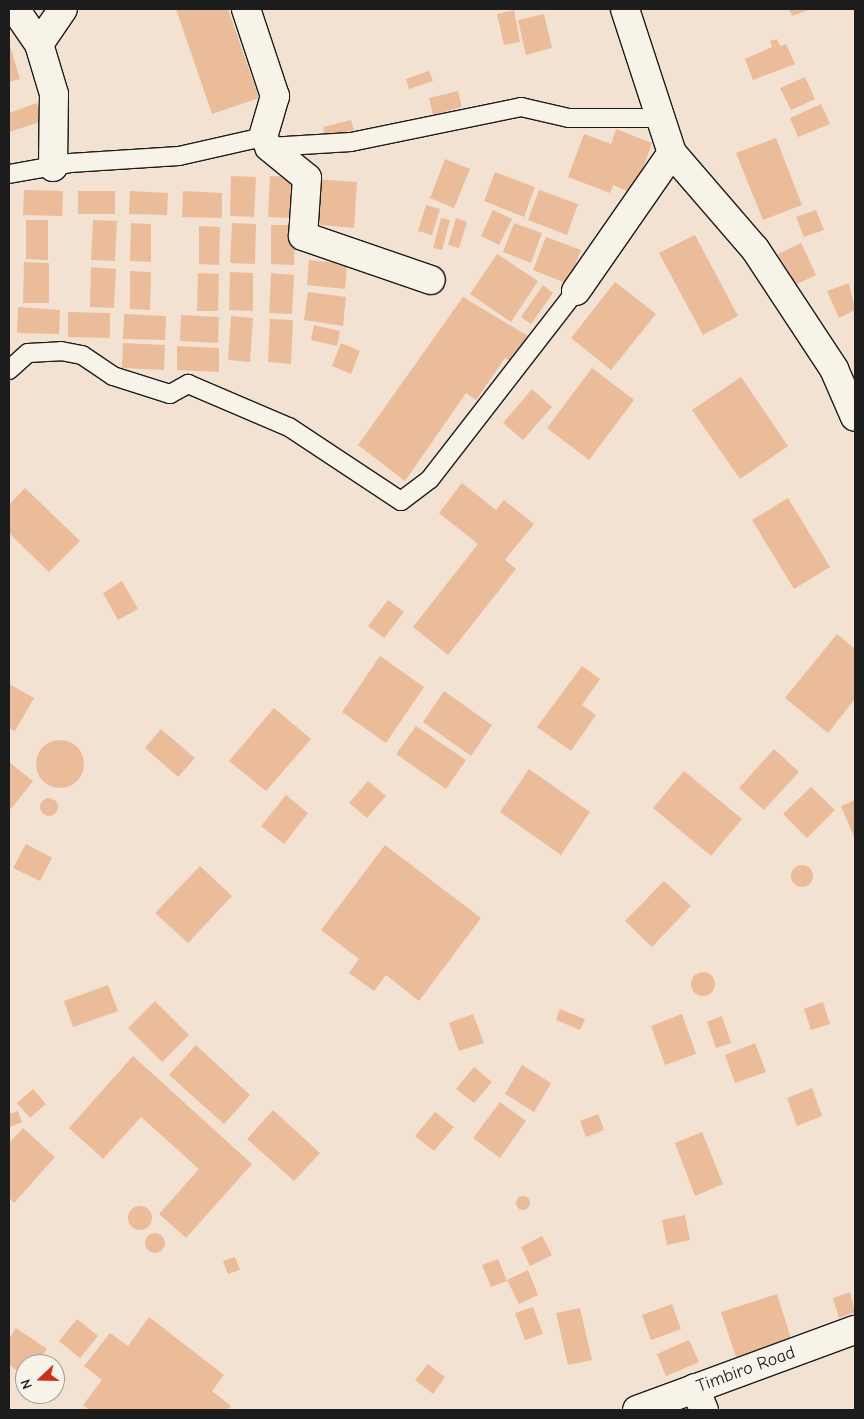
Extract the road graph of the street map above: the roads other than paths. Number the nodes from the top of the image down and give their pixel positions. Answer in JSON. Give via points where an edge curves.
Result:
{"nodes":[{"id":1,"x":15,"y":9,"type":"edge"},
{"id":2,"x":63,"y":9,"type":"edge"},
{"id":3,"x":246,"y":9,"type":"edge"},
{"id":4,"x":632,"y":13,"type":"edge"},
{"id":5,"x":39,"y":44,"type":"junction"},
{"id":6,"x":664,"y":118,"type":"junction"},
{"id":7,"x":266,"y":142,"type":"junction"},
{"id":8,"x":672,"y":153,"type":"junction"},
{"id":9,"x":53,"y":168,"type":"junction"},
{"id":10,"x":9,"y":174,"type":"edge"},
{"id":11,"x":431,"y":280,"type":"dead end"},
{"id":12,"x":576,"y":291,"type":"joint"},
{"id":13,"x":9,"y":370,"type":"edge"},
{"id":14,"x":855,"y":417,"type":"edge"},
{"id":15,"x":855,"y":1330,"type":"edge"},
{"id":16,"x":699,"y":1399,"type":"edge"},
{"id":17,"x":637,"y":1410,"type":"edge"}],
"edges":[{"from":1,"to":5,"type":"street"},
{"from":2,"to":5,"type":"street"},
{"from":3,"to":7,"type":"street","via":[[275,96]]},
{"from":4,"to":6,"type":"street"},
{"from":5,"to":9,"type":"street","via":[[54,94]]},
{"from":6,"to":7,"type":"lane","via":[[569,118],[521,107],[351,142]]},
{"from":6,"to":8,"type":"street"},
{"from":7,"to":9,"type":"lane","via":[[179,156]]},
{"from":7,"to":11,"type":"street","via":[[307,178],[303,236]]},
{"from":8,"to":12,"type":"street"},
{"from":8,"to":14,"type":"street","via":[[756,249],[834,369]]},
{"from":9,"to":10,"type":"lane"},
{"from":12,"to":13,"type":"lane","via":[[430,479],[401,501],[290,427],[188,384],[170,394],[113,376],[82,354],[61,351],[28,353]]},
{"from":15,"to":16,"type":"street","name":"Timbiro Road"},
{"from":16,"to":17,"type":"street","name":"Timbiro Road"}]}
